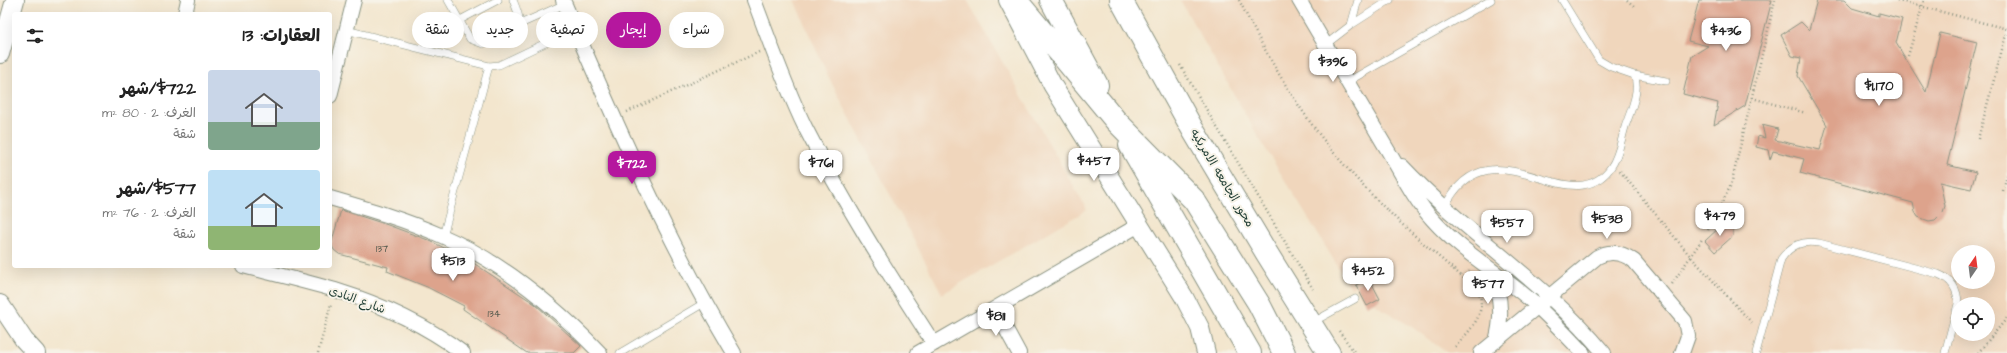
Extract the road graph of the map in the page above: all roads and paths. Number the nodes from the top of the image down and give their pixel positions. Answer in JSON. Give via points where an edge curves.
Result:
{"nodes":[{"id":1,"x":15,"y":0,"type":"edge"},
{"id":2,"x":188,"y":0,"type":"edge"},
{"id":3,"x":354,"y":0,"type":"edge"},
{"id":4,"x":448,"y":0,"type":"edge"},
{"id":5,"x":498,"y":0,"type":"edge"},
{"id":6,"x":512,"y":0,"type":"edge"},
{"id":7,"x":754,"y":0,"type":"edge"},
{"id":8,"x":1008,"y":0,"type":"edge"},
{"id":9,"x":1016,"y":0,"type":"edge"},
{"id":10,"x":1051,"y":0,"type":"edge"},
{"id":11,"x":1121,"y":0,"type":"edge"},
{"id":12,"x":1239,"y":0,"type":"edge"},
{"id":13,"x":1299,"y":0,"type":"edge"},
{"id":14,"x":1358,"y":0,"type":"edge"},
{"id":15,"x":1390,"y":0,"type":"edge"},
{"id":16,"x":1490,"y":0,"type":"edge"},
{"id":17,"x":1562,"y":0,"type":"edge"},
{"id":18,"x":1627,"y":0,"type":"edge"},
{"id":19,"x":1775,"y":0,"type":"edge"},
{"id":20,"x":1897,"y":0,"type":"edge"},
{"id":21,"x":1924,"y":0,"type":"edge"},
{"id":22,"x":564,"y":2,"type":"edge"},
{"id":23,"x":1635,"y":6,"type":"dead end"},
{"id":24,"x":1922,"y":6,"type":"junction"},
{"id":25,"x":185,"y":12,"type":"edge"},
{"id":26,"x":455,"y":12,"type":"edge"},
{"id":27,"x":517,"y":12,"type":"edge"},
{"id":28,"x":568,"y":12,"type":"edge"},
{"id":29,"x":464,"y":18,"type":"edge"},
{"id":30,"x":528,"y":20,"type":"edge"},
{"id":31,"x":1351,"y":25,"type":"junction"},
{"id":32,"x":464,"y":28,"type":"edge"},
{"id":33,"x":346,"y":30,"type":"junction"},
{"id":34,"x":2007,"y":30,"type":"edge"},
{"id":35,"x":472,"y":40,"type":"edge"},
{"id":36,"x":1325,"y":45,"type":"junction"},
{"id":37,"x":772,"y":46,"type":"junction"},
{"id":38,"x":536,"y":48,"type":"edge"},
{"id":39,"x":584,"y":48,"type":"edge"},
{"id":40,"x":0,"y":54,"type":"edge"},
{"id":41,"x":1908,"y":56,"type":"dead end"},
{"id":42,"x":1179,"y":64,"type":"dead end"},
{"id":43,"x":489,"y":66,"type":"junction"},
{"id":44,"x":1634,"y":75,"type":"junction"},
{"id":45,"x":1666,"y":81,"type":"dead end"},
{"id":46,"x":1347,"y":82,"type":"junction"},
{"id":47,"x":332,"y":88,"type":"edge"},
{"id":48,"x":1752,"y":98,"type":"junction"},
{"id":49,"x":1806,"y":113,"type":"dead end"},
{"id":50,"x":614,"y":118,"type":"junction"},
{"id":51,"x":1116,"y":122,"type":"junction"},
{"id":52,"x":1978,"y":139,"type":"dead end"},
{"id":53,"x":1389,"y":152,"type":"junction"},
{"id":54,"x":1614,"y":162,"type":"junction"},
{"id":55,"x":2007,"y":176,"type":"edge"},
{"id":56,"x":2003,"y":191,"type":"dead end"},
{"id":57,"x":332,"y":199,"type":"edge"},
{"id":58,"x":1444,"y":208,"type":"junction"},
{"id":59,"x":1138,"y":225,"type":"junction"},
{"id":60,"x":1708,"y":230,"type":"dead end"},
{"id":61,"x":443,"y":236,"type":"junction"},
{"id":62,"x":1703,"y":238,"type":"dead end"},
{"id":63,"x":1691,"y":257,"type":"junction"},
{"id":64,"x":257,"y":268,"type":"edge"},
{"id":65,"x":1488,"y":268,"type":"junction"},
{"id":66,"x":285,"y":272,"type":"edge"},
{"id":67,"x":335,"y":290,"type":"junction"},
{"id":68,"x":1550,"y":296,"type":"junction"},
{"id":69,"x":1664,"y":296,"type":"junction"},
{"id":70,"x":1957,"y":297,"type":"edge"},
{"id":71,"x":1355,"y":299,"type":"dead end"},
{"id":72,"x":704,"y":303,"type":"junction"},
{"id":73,"x":0,"y":304,"type":"edge"},
{"id":74,"x":1537,"y":306,"type":"junction"},
{"id":75,"x":995,"y":309,"type":"junction"},
{"id":76,"x":2007,"y":318,"type":"edge"},
{"id":77,"x":1319,"y":319,"type":"junction"},
{"id":78,"x":1761,"y":333,"type":"junction"},
{"id":79,"x":1951,"y":333,"type":"edge"},
{"id":80,"x":1496,"y":341,"type":"junction"},
{"id":81,"x":934,"y":344,"type":"junction"},
{"id":82,"x":1455,"y":347,"type":"dead end"},
{"id":83,"x":1484,"y":352,"type":"edge"},
{"id":84,"x":36,"y":353,"type":"edge"},
{"id":85,"x":318,"y":353,"type":"edge"},
{"id":86,"x":464,"y":353,"type":"edge"},
{"id":87,"x":600,"y":353,"type":"edge"},
{"id":88,"x":620,"y":353,"type":"edge"},
{"id":89,"x":734,"y":353,"type":"edge"},
{"id":90,"x":918,"y":353,"type":"edge"},
{"id":91,"x":1019,"y":353,"type":"edge"},
{"id":92,"x":1206,"y":353,"type":"edge"},
{"id":93,"x":1250,"y":353,"type":"edge"},
{"id":94,"x":1284,"y":353,"type":"edge"},
{"id":95,"x":1329,"y":353,"type":"edge"},
{"id":96,"x":1355,"y":353,"type":"edge"},
{"id":97,"x":1583,"y":353,"type":"edge"},
{"id":98,"x":1604,"y":353,"type":"edge"},
{"id":99,"x":1682,"y":353,"type":"edge"},
{"id":100,"x":1756,"y":353,"type":"edge"},
{"id":101,"x":1946,"y":353,"type":"edge"},
{"id":102,"x":1978,"y":353,"type":"edge"}],
"edges":[{"from":1,"to":40,"type":"street"},
{"from":2,"to":25,"type":"street"},
{"from":3,"to":33,"type":"street"},
{"from":4,"to":26,"type":"lane"},
{"from":5,"to":29,"type":"lane"},
{"from":6,"to":27,"type":"lane"},
{"from":7,"to":37,"type":"street"},
{"from":8,"to":59,"type":"street","via":[[1053,86]]},
{"from":9,"to":51,"type":"main road"},
{"from":10,"to":51,"type":"main road"},
{"from":11,"to":77,"type":"main road","name":"محور الجامعه الامريكيه","via":[[1193,130]]},
{"from":12,"to":82,"type":"path","via":[[1290,93],[1327,144],[1367,190],[1409,231],[1478,290],[1482,304],[1479,318]]},
{"from":13,"to":36,"type":"street"},
{"from":14,"to":31,"type":"lane"},
{"from":15,"to":31,"type":"lane"},
{"from":16,"to":46,"type":"lane"},
{"from":17,"to":44,"type":"lane","via":[[1599,60]]},
{"from":18,"to":23,"type":"path"},
{"from":19,"to":48,"type":"path"},
{"from":20,"to":24,"type":"path"},
{"from":21,"to":24,"type":"path"},
{"from":22,"to":28,"type":"street"},
{"from":22,"to":30,"type":"lane"},
{"from":24,"to":34,"type":"path"},
{"from":24,"to":41,"type":"path"},
{"from":31,"to":36,"type":"lane"},
{"from":32,"to":35,"type":"lane"},
{"from":33,"to":43,"type":"lane"},
{"from":33,"to":47,"type":"street"},
{"from":34,"to":52,"type":"path"},
{"from":36,"to":46,"type":"street"},
{"from":37,"to":50,"type":"path"},
{"from":37,"to":81,"type":"street","via":[[805,126],[841,193]]},
{"from":38,"to":43,"type":"lane","via":[[499,65]]},
{"from":39,"to":50,"type":"street"},
{"from":42,"to":77,"type":"path"},
{"from":43,"to":61,"type":"lane"},
{"from":44,"to":45,"type":"lane"},
{"from":44,"to":54,"type":"lane","via":[[1636,90]]},
{"from":46,"to":53,"type":"street"},
{"from":48,"to":49,"type":"path"},
{"from":48,"to":60,"type":"path","via":[[1731,185]]},
{"from":50,"to":72,"type":"street"},
{"from":51,"to":93,"type":"main road"},
{"from":51,"to":94,"type":"main road","via":[[1194,200],[1258,304]]},
{"from":53,"to":58,"type":"street"},
{"from":53,"to":65,"type":"street","via":[[1408,188],[1433,220],[1462,248]]},
{"from":54,"to":58,"type":"lane","via":[[1596,181],[1578,186],[1559,184],[1508,170],[1482,171],[1460,184]]},
{"from":54,"to":63,"type":"path"},
{"from":55,"to":56,"type":"path"},
{"from":57,"to":61,"type":"street","via":[[380,212]]},
{"from":58,"to":68,"type":"street"},
{"from":59,"to":75,"type":"street"},
{"from":59,"to":92,"type":"street","via":[[1184,297],[1200,328]]},
{"from":61,"to":87,"type":"street","via":[[515,278],[556,310]]},
{"from":62,"to":63,"type":"path"},
{"from":63,"to":69,"type":"path"},
{"from":63,"to":78,"type":"path"},
{"from":64,"to":66,"type":"street","name":"شارع النادى"},
{"from":65,"to":74,"type":"street"},
{"from":65,"to":80,"type":"street","via":[[1501,303]]},
{"from":66,"to":67,"type":"street","name":"شارع النادى"},
{"from":67,"to":85,"type":"path"},
{"from":67,"to":86,"type":"street","name":"شارع النادى","via":[[379,306]]},
{"from":68,"to":69,"type":"street","via":[[1597,257],[1615,252],[1634,261]]},
{"from":68,"to":74,"type":"street"},
{"from":68,"to":98,"type":"street"},
{"from":69,"to":99,"type":"street","via":[[1685,321],[1687,343]]},
{"from":70,"to":78,"type":"lane","via":[[1955,288],[1945,277],[1938,274],[1819,243],[1801,242],[1786,251],[1781,259]]},
{"from":71,"to":77,"type":"lane"},
{"from":72,"to":88,"type":"lane"},
{"from":72,"to":89,"type":"street"},
{"from":73,"to":84,"type":"street"},
{"from":74,"to":80,"type":"street"},
{"from":74,"to":97,"type":"street"},
{"from":75,"to":81,"type":"street"},
{"from":75,"to":91,"type":"street"},
{"from":76,"to":102,"type":"path"},
{"from":77,"to":95,"type":"main road","name":"محور الجامعه الامريكيه"},
{"from":77,"to":96,"type":"path"},
{"from":78,"to":100,"type":"lane"},
{"from":79,"to":101,"type":"lane"},
{"from":80,"to":83,"type":"street"},
{"from":81,"to":90,"type":"street"}]}
